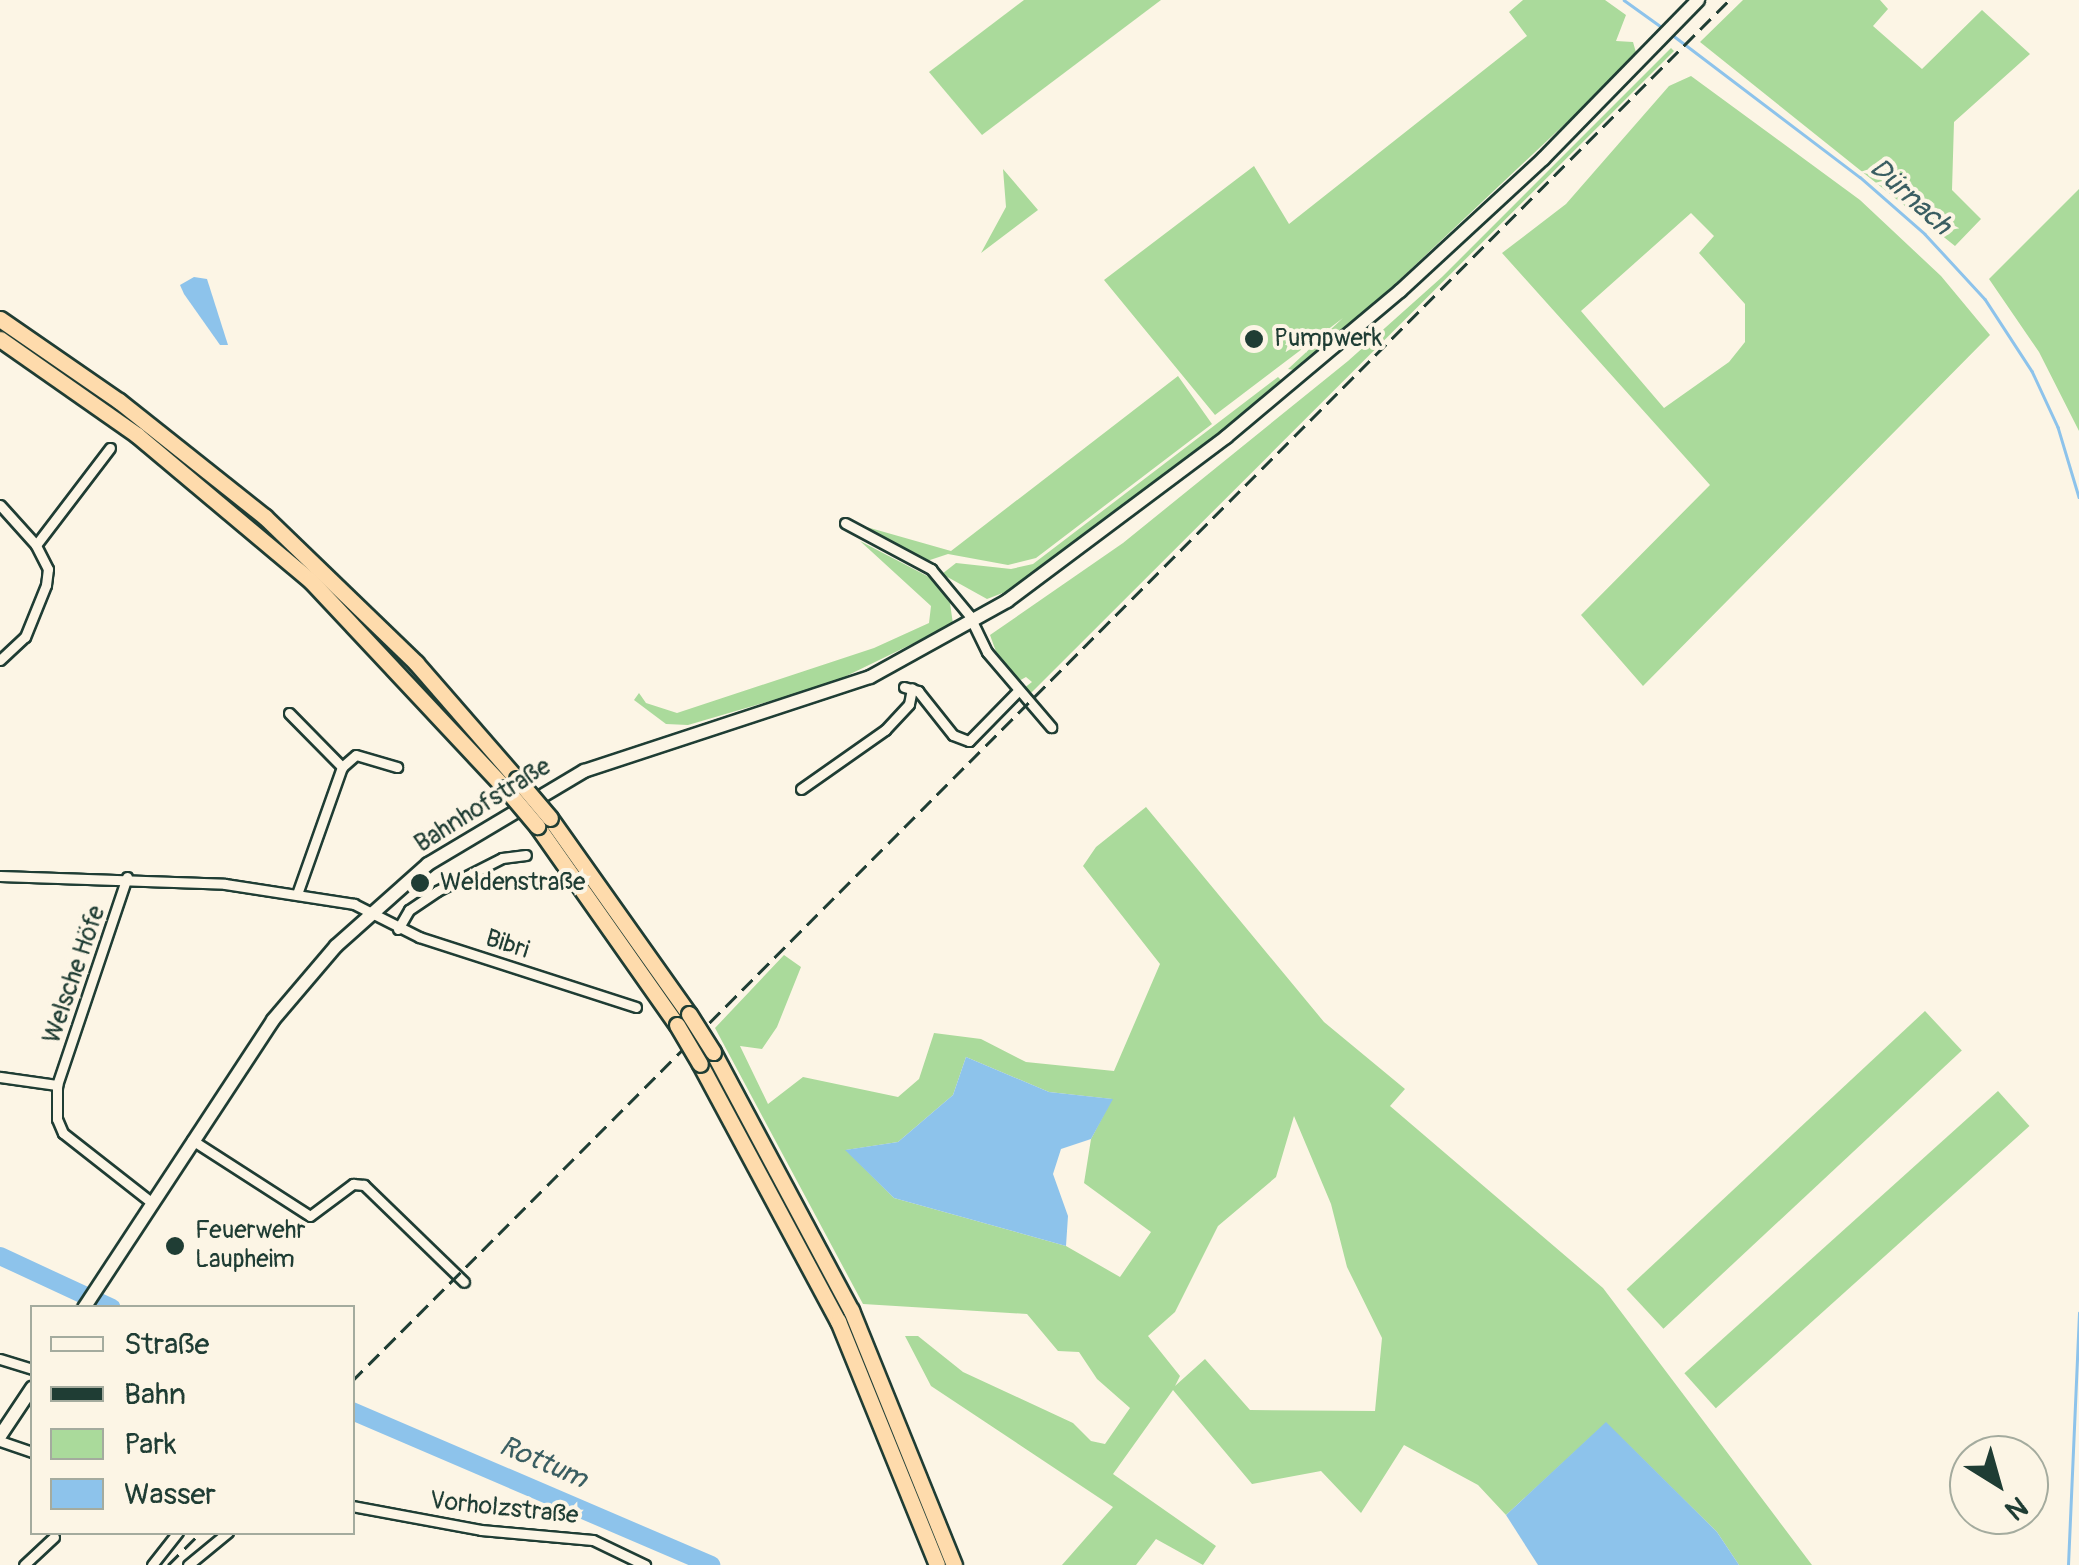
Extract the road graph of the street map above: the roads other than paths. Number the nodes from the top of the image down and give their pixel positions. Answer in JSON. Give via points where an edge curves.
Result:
{"nodes":[{"id":1,"x":1698,"y":0,"type":"edge"},
{"id":2,"x":0,"y":319,"type":"edge"},
{"id":3,"x":0,"y":339,"type":"edge"},
{"id":4,"x":114,"y":408,"type":"junction"},
{"id":5,"x":110,"y":448,"type":"dead end"},
{"id":6,"x":0,"y":505,"type":"edge"},
{"id":7,"x":844,"y":523,"type":"dead end"},
{"id":8,"x":36,"y":545,"type":"junction"},
{"id":9,"x":973,"y":624,"type":"junction"},
{"id":10,"x":0,"y":660,"type":"edge"},
{"id":11,"x":1018,"y":690,"type":"junction"},
{"id":12,"x":289,"y":713,"type":"dead end"},
{"id":13,"x":1051,"y":728,"type":"dead end"},
{"id":14,"x":342,"y":767,"type":"junction"},
{"id":15,"x":397,"y":767,"type":"dead end"},
{"id":16,"x":801,"y":789,"type":"dead end"},
{"id":17,"x":526,"y":855,"type":"dead end"},
{"id":18,"x":0,"y":876,"type":"edge"},
{"id":19,"x":127,"y":877,"type":"junction"},
{"id":20,"x":297,"y":894,"type":"junction"},
{"id":21,"x":370,"y":913,"type":"junction"},
{"id":22,"x":398,"y":930,"type":"junction"},
{"id":23,"x":636,"y":1008,"type":"dead end"},
{"id":24,"x":683,"y":1019,"type":"junction"},
{"id":25,"x":0,"y":1077,"type":"edge"},
{"id":26,"x":57,"y":1085,"type":"junction"},
{"id":27,"x":192,"y":1140,"type":"junction"},
{"id":28,"x":152,"y":1202,"type":"junction"},
{"id":29,"x":464,"y":1282,"type":"dead end"},
{"id":30,"x":85,"y":1305,"type":"edge"},
{"id":31,"x":0,"y":1359,"type":"edge"},
{"id":32,"x":30,"y":1368,"type":"edge"},
{"id":33,"x":30,"y":1391,"type":"edge"},
{"id":34,"x":0,"y":1439,"type":"edge"},
{"id":35,"x":30,"y":1451,"type":"edge"},
{"id":36,"x":355,"y":1507,"type":"edge"},
{"id":37,"x":176,"y":1535,"type":"edge"},
{"id":38,"x":224,"y":1535,"type":"edge"},
{"id":39,"x":54,"y":1537,"type":"dead end"},
{"id":40,"x":944,"y":1562,"type":"edge"},
{"id":41,"x":24,"y":1565,"type":"edge"},
{"id":42,"x":152,"y":1565,"type":"edge"},
{"id":43,"x":188,"y":1565,"type":"edge"},
{"id":44,"x":646,"y":1565,"type":"edge"}],
"edges":[{"from":1,"to":9,"type":"main road","name":"Bahnhofstraße","via":[[1465,233],[1307,370],[1078,552]]},
{"from":2,"to":4,"type":"highway"},
{"from":3,"to":4,"type":"highway"},
{"from":4,"to":24,"type":"highway","bridge":true,"via":[[317,564],[543,822]]},
{"from":5,"to":8,"type":"street"},
{"from":6,"to":8,"type":"street"},
{"from":7,"to":9,"type":"street","via":[[931,570]]},
{"from":8,"to":10,"type":"street","via":[[48,569],[46,585],[26,638]]},
{"from":9,"to":11,"type":"street"},
{"from":9,"to":21,"type":"main road","name":"Bahnhofstraße","via":[[842,688],[584,771],[460,840]]},
{"from":11,"to":13,"type":"street"},
{"from":11,"to":16,"type":"street","via":[[968,741],[953,735],[908,688],[909,704],[885,730]]},
{"from":12,"to":14,"type":"street"},
{"from":14,"to":15,"type":"street","via":[[356,755]]},
{"from":14,"to":20,"type":"street"},
{"from":17,"to":22,"type":"street","name":"Bahnhofstraße","via":[[488,864],[438,891],[409,910]]},
{"from":18,"to":19,"type":"street"},
{"from":19,"to":20,"type":"street"},
{"from":19,"to":26,"type":"street","name":"Welsche Höfe"},
{"from":20,"to":21,"type":"street"},
{"from":21,"to":22,"type":"street","name":"Bibri"},
{"from":21,"to":27,"type":"main road","name":"Bahnhofstraße","via":[[273,1020]]},
{"from":22,"to":23,"type":"street","name":"Bibri"},
{"from":24,"to":40,"type":"highway","bridge":true,"via":[[700,1064],[838,1321]]},
{"from":24,"to":40,"type":"highway","bridge":true,"via":[[713,1052],[851,1310]]},
{"from":25,"to":26,"type":"street"},
{"from":26,"to":28,"type":"street","name":"Welsche Höfe","via":[[58,1127]]},
{"from":27,"to":28,"type":"main road","name":"Bahnhofstraße"},
{"from":27,"to":29,"type":"street","via":[[310,1216],[353,1184],[364,1185]]},
{"from":28,"to":30,"type":"main road","name":"Bahnhofstraße"},
{"from":31,"to":32,"type":"street"},
{"from":33,"to":34,"type":"main road"},
{"from":34,"to":35,"type":"street"},
{"from":36,"to":44,"type":"street","name":"Vorholzstraße","via":[[481,1530],[593,1540]]},
{"from":37,"to":42,"type":"street"},
{"from":38,"to":43,"type":"street"},
{"from":39,"to":41,"type":"street"}]}
